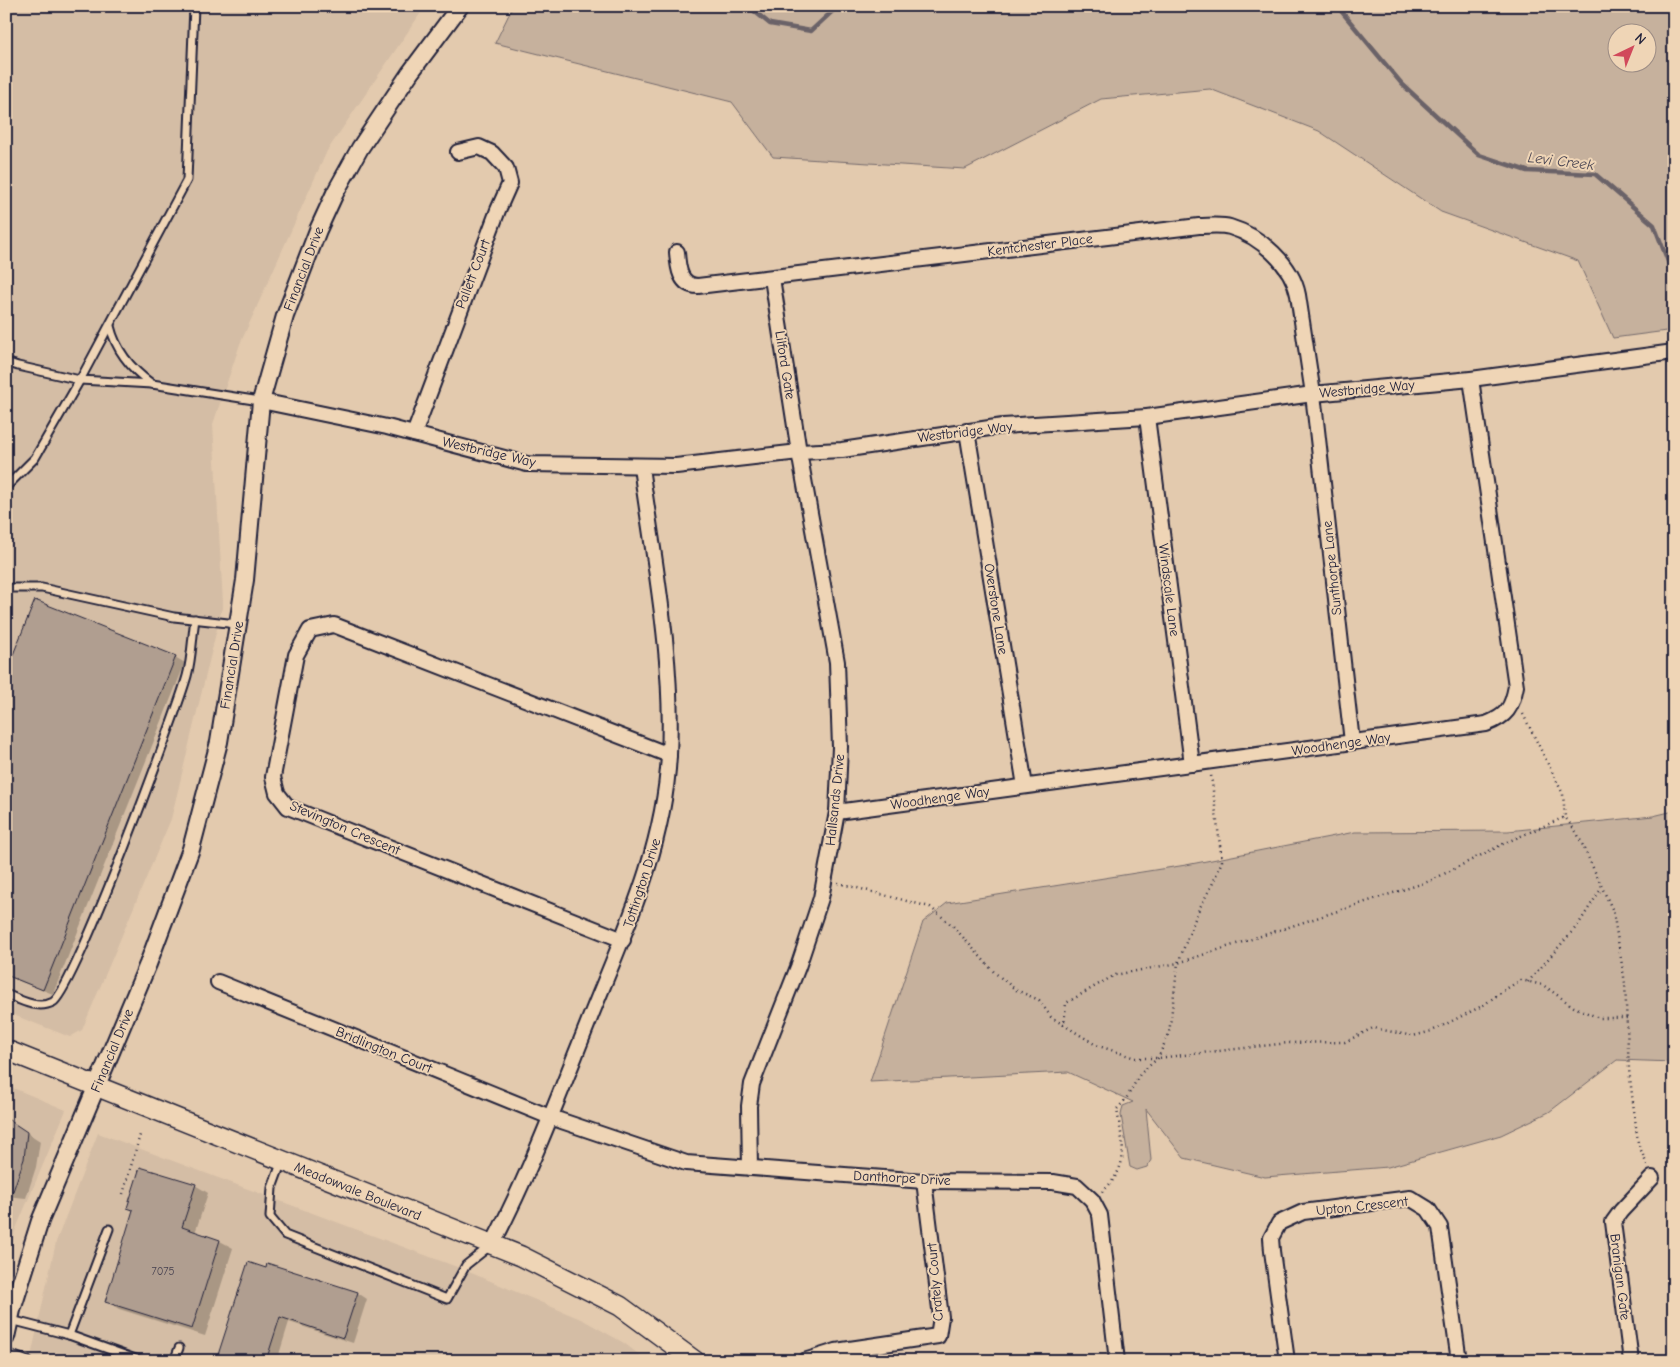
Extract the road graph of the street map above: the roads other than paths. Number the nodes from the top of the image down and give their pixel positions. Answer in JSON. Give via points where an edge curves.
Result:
{"nodes":[{"id":1,"x":194,"y":6,"type":"edge"},
{"id":2,"x":460,"y":6,"type":"edge"},
{"id":3,"x":458,"y":152,"type":"dead end"},
{"id":4,"x":677,"y":252,"type":"dead end"},
{"id":5,"x":772,"y":278,"type":"junction"},
{"id":6,"x":110,"y":326,"type":"junction"},
{"id":7,"x":1674,"y":352,"type":"edge"},
{"id":8,"x":6,"y":362,"type":"edge"},
{"id":9,"x":1471,"y":379,"type":"junction"},
{"id":10,"x":80,"y":380,"type":"junction"},
{"id":11,"x":152,"y":384,"type":"junction"},
{"id":12,"x":1313,"y":394,"type":"junction"},
{"id":13,"x":260,"y":401,"type":"junction"},
{"id":14,"x":1147,"y":417,"type":"junction"},
{"id":15,"x":967,"y":431,"type":"junction"},
{"id":16,"x":414,"y":434,"type":"junction"},
{"id":17,"x":799,"y":452,"type":"junction"},
{"id":18,"x":641,"y":466,"type":"junction"},
{"id":19,"x":6,"y":487,"type":"edge"},
{"id":20,"x":6,"y":588,"type":"edge"},
{"id":21,"x":195,"y":619,"type":"junction"},
{"id":22,"x":238,"y":624,"type":"junction"},
{"id":23,"x":1352,"y":742,"type":"junction"},
{"id":24,"x":669,"y":755,"type":"junction"},
{"id":25,"x":1192,"y":764,"type":"junction"},
{"id":26,"x":1025,"y":786,"type":"junction"},
{"id":27,"x":836,"y":812,"type":"junction"},
{"id":28,"x":623,"y":940,"type":"junction"},
{"id":29,"x":218,"y":982,"type":"dead end"},
{"id":30,"x":6,"y":994,"type":"edge"},
{"id":31,"x":6,"y":1050,"type":"edge"},
{"id":32,"x":95,"y":1087,"type":"junction"},
{"id":33,"x":550,"y":1118,"type":"junction"},
{"id":34,"x":282,"y":1160,"type":"junction"},
{"id":35,"x":750,"y":1168,"type":"junction"},
{"id":36,"x":1652,"y":1178,"type":"road end"},
{"id":37,"x":924,"y":1181,"type":"junction"},
{"id":38,"x":109,"y":1229,"type":"dead end"},
{"id":39,"x":492,"y":1245,"type":"junction"},
{"id":40,"x":10,"y":1320,"type":"junction"},
{"id":41,"x":69,"y":1335,"type":"junction"},
{"id":42,"x":6,"y":1337,"type":"edge"},
{"id":43,"x":179,"y":1348,"type":"dead end"},
{"id":44,"x":6,"y":1353,"type":"edge"},
{"id":45,"x":804,"y":1360,"type":"edge"},
{"id":46,"x":28,"y":1361,"type":"edge"},
{"id":47,"x":141,"y":1361,"type":"edge"},
{"id":48,"x":174,"y":1361,"type":"edge"},
{"id":49,"x":695,"y":1361,"type":"edge"},
{"id":50,"x":1117,"y":1361,"type":"edge"},
{"id":51,"x":1287,"y":1361,"type":"edge"},
{"id":52,"x":1459,"y":1361,"type":"edge"},
{"id":53,"x":1632,"y":1361,"type":"edge"}],
"edges":[{"from":1,"to":6,"type":"lane","via":[[187,180]]},
{"from":2,"to":13,"type":"street","name":"Financial Drive","via":[[410,73],[360,148],[335,193],[285,316]]},
{"from":3,"to":16,"type":"street","name":"Pallett Court","via":[[479,147],[492,153],[506,168],[510,184]]},
{"from":4,"to":5,"type":"street","name":"Kentchester Place","via":[[680,275],[692,286]]},
{"from":5,"to":12,"type":"street","name":"Kentchester Place","via":[[1199,226],[1229,227],[1254,238],[1275,255],[1296,284]]},
{"from":5,"to":17,"type":"street","name":"Lilford Gate"},
{"from":6,"to":10,"type":"lane"},
{"from":6,"to":11,"type":"lane","via":[[124,359]]},
{"from":7,"to":9,"type":"street","name":"Westbridge Way"},
{"from":8,"to":10,"type":"lane"},
{"from":9,"to":12,"type":"street","name":"Westbridge Way"},
{"from":9,"to":23,"type":"street","name":"Woodhenge Way","via":[[1516,686],[1511,707],[1506,714],[1486,724]]},
{"from":10,"to":11,"type":"lane"},
{"from":10,"to":19,"type":"lane","via":[[34,458]]},
{"from":11,"to":13,"type":"lane"},
{"from":12,"to":14,"type":"street","name":"Westbridge Way"},
{"from":12,"to":23,"type":"street","name":"Sunthorpe Lane"},
{"from":13,"to":16,"type":"street","name":"Westbridge Way"},
{"from":13,"to":22,"type":"street","name":"Financial Drive","via":[[245,580]]},
{"from":14,"to":15,"type":"street","name":"Westbridge Way"},
{"from":14,"to":25,"type":"street","name":"Windscale Lane"},
{"from":15,"to":17,"type":"street","name":"Westbridge Way","via":[[842,450]]},
{"from":15,"to":26,"type":"street","name":"Overstone Lane"},
{"from":16,"to":18,"type":"street","name":"Westbridge Way","via":[[527,464]]},
{"from":17,"to":18,"type":"street","name":"Westbridge Way","via":[[676,466]]},
{"from":17,"to":27,"type":"street","name":"Hallsands Drive","via":[[837,662],[840,747]]},
{"from":18,"to":24,"type":"street","name":"Tottington Drive","via":[[667,655]]},
{"from":20,"to":21,"type":"lane","via":[[42,588],[111,605]]},
{"from":21,"to":22,"type":"lane"},
{"from":21,"to":30,"type":"lane","via":[[187,674],[167,736],[90,930],[60,996],[43,1006]]},
{"from":22,"to":32,"type":"street","name":"Financial Drive","via":[[219,742],[191,849],[148,964]]},
{"from":23,"to":25,"type":"street","name":"Woodhenge Way"},
{"from":24,"to":28,"type":"street","name":"Tottington Drive","via":[[658,838]]},
{"from":24,"to":28,"type":"street","name":"Stevington Crescent","via":[[334,625],[310,630],[296,655],[273,777],[277,793],[288,807]]},
{"from":25,"to":26,"type":"street","name":"Woodhenge Way"},
{"from":26,"to":27,"type":"street","name":"Woodhenge Way"},
{"from":27,"to":35,"type":"street","name":"Hallsands Drive","via":[[825,880],[798,967],[752,1084]]},
{"from":28,"to":33,"type":"street","name":"Tottington Drive"},
{"from":29,"to":33,"type":"street","name":"Bridlington Court"},
{"from":31,"to":32,"type":"main road","name":"Meadowvale Boulevard"},
{"from":32,"to":34,"type":"main road","name":"Meadowvale Boulevard"},
{"from":32,"to":40,"type":"street","name":"Financial Drive","via":[[40,1221]]},
{"from":33,"to":35,"type":"street","name":"Danthorpe Drive","via":[[686,1163]]},
{"from":33,"to":39,"type":"street","name":"Tottington Drive","via":[[508,1216]]},
{"from":34,"to":39,"type":"main road","name":"Meadowvale Boulevard"},
{"from":34,"to":39,"type":"lane","via":[[272,1188],[270,1217],[285,1235],[447,1298],[466,1265]]},
{"from":35,"to":37,"type":"street","name":"Danthorpe Drive"},
{"from":36,"to":53,"type":"street","name":"Branigan Gate","via":[[1613,1222]]},
{"from":37,"to":45,"type":"street","name":"Crately Court","via":[[941,1317],[938,1336],[836,1351]]},
{"from":37,"to":50,"type":"street","name":"Danthorpe Drive","via":[[1053,1182],[1077,1186],[1092,1200],[1100,1215]]},
{"from":38,"to":41,"type":"lane"},
{"from":39,"to":49,"type":"main road","name":"Meadowvale Boulevard","via":[[521,1256],[620,1306]]},
{"from":40,"to":41,"type":"lane"},
{"from":40,"to":42,"type":"street","name":"Financial Drive"},
{"from":41,"to":47,"type":"lane"},
{"from":43,"to":48,"type":"lane"},
{"from":44,"to":46,"type":"lane"},
{"from":51,"to":52,"type":"street","name":"Upton Crescent","via":[[1272,1251],[1272,1238],[1279,1223],[1303,1212],[1410,1198],[1428,1209],[1440,1227]]}]}
